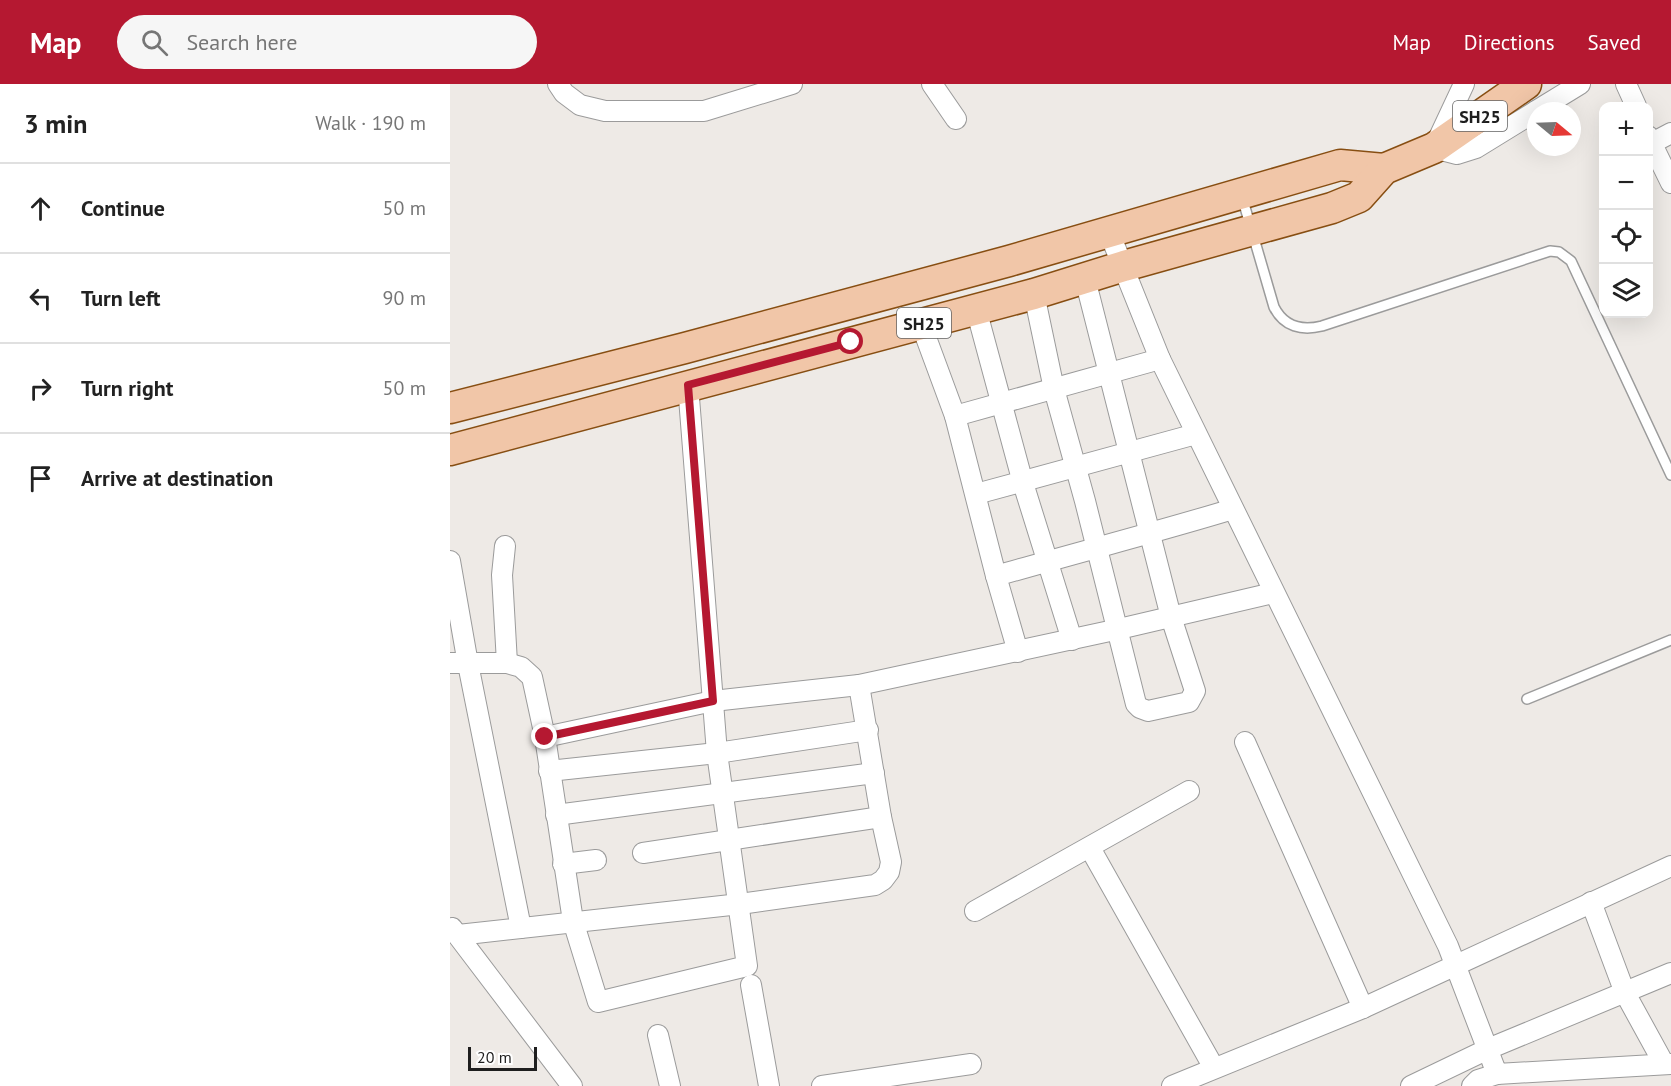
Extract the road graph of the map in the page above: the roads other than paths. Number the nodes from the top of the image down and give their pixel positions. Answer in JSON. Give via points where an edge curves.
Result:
{"nodes":[{"id":1,"x":558,"y":84,"type":"edge"},
{"id":2,"x":792,"y":84,"type":"edge"},
{"id":3,"x":932,"y":84,"type":"edge"},
{"id":4,"x":1464,"y":84,"type":"edge"},
{"id":5,"x":1526,"y":84,"type":"edge"},
{"id":6,"x":1580,"y":84,"type":"edge"},
{"id":7,"x":1626,"y":84,"type":"edge"},
{"id":8,"x":1551,"y":102,"type":"edge"},
{"id":9,"x":1634,"y":102,"type":"edge"},
{"id":10,"x":1527,"y":117,"type":"edge"},
{"id":11,"x":956,"y":119,"type":"dead end"},
{"id":12,"x":1671,"y":133,"type":"edge"},
{"id":13,"x":1653,"y":138,"type":"edge"},
{"id":14,"x":1653,"y":145,"type":"edge"},
{"id":15,"x":1434,"y":148,"type":"junction"},
{"id":16,"x":1384,"y":169,"type":"junction"},
{"id":17,"x":1671,"y":183,"type":"edge"},
{"id":18,"x":1241,"y":194,"type":"junction"},
{"id":19,"x":1109,"y":232,"type":"junction"},
{"id":20,"x":1251,"y":232,"type":"junction"},
{"id":21,"x":1124,"y":266,"type":"junction"},
{"id":22,"x":1085,"y":279,"type":"junction"},
{"id":23,"x":1034,"y":294,"type":"junction"},
{"id":24,"x":976,"y":309,"type":"junction"},
{"id":25,"x":921,"y":324,"type":"junction"},
{"id":26,"x":1160,"y":359,"type":"junction"},
{"id":27,"x":1108,"y":373,"type":"junction"},
{"id":28,"x":688,"y":385,"type":"junction"},
{"id":29,"x":1054,"y":388,"type":"junction"},
{"id":30,"x":1000,"y":403,"type":"junction"},
{"id":31,"x":450,"y":408,"type":"edge"},
{"id":32,"x":955,"y":416,"type":"junction"},
{"id":33,"x":1196,"y":434,"type":"junction"},
{"id":34,"x":450,"y":450,"type":"edge"},
{"id":35,"x":1128,"y":454,"type":"junction"},
{"id":36,"x":1076,"y":468,"type":"junction"},
{"id":37,"x":1671,"y":475,"type":"edge"},
{"id":38,"x":1023,"y":483,"type":"junction"},
{"id":39,"x":976,"y":494,"type":"junction"},
{"id":40,"x":1233,"y":509,"type":"junction"},
{"id":41,"x":1149,"y":534,"type":"junction"},
{"id":42,"x":505,"y":546,"type":"dead end"},
{"id":43,"x":1097,"y":546,"type":"junction"},
{"id":44,"x":450,"y":561,"type":"edge"},
{"id":45,"x":1048,"y":561,"type":"junction"},
{"id":46,"x":996,"y":576,"type":"junction"},
{"id":47,"x":1273,"y":593,"type":"junction"},
{"id":48,"x":1171,"y":616,"type":"junction"},
{"id":49,"x":1119,"y":629,"type":"junction"},
{"id":50,"x":1072,"y":640,"type":"junction"},
{"id":51,"x":1671,"y":640,"type":"edge"},
{"id":52,"x":1018,"y":651,"type":"junction"},
{"id":53,"x":459,"y":663,"type":"edge"},
{"id":54,"x":507,"y":663,"type":"junction"},
{"id":55,"x":859,"y":685,"type":"junction"},
{"id":56,"x":1527,"y":699,"type":"dead end"},
{"id":57,"x":713,"y":701,"type":"junction"},
{"id":58,"x":868,"y":730,"type":"junction"},
{"id":59,"x":545,"y":737,"type":"junction"},
{"id":60,"x":1245,"y":742,"type":"dead end"},
{"id":61,"x":717,"y":753,"type":"junction"},
{"id":62,"x":549,"y":771,"type":"junction"},
{"id":63,"x":874,"y":773,"type":"junction"},
{"id":64,"x":1189,"y":791,"type":"dead end"},
{"id":65,"x":724,"y":794,"type":"junction"},
{"id":66,"x":556,"y":815,"type":"junction"},
{"id":67,"x":881,"y":817,"type":"junction"},
{"id":68,"x":730,"y":841,"type":"junction"},
{"id":69,"x":1090,"y":848,"type":"junction"},
{"id":70,"x":643,"y":853,"type":"dead end"},
{"id":71,"x":596,"y":860,"type":"dead end"},
{"id":72,"x":563,"y":864,"type":"junction"},
{"id":73,"x":1671,"y":866,"type":"edge"},
{"id":74,"x":1591,"y":902,"type":"junction"},
{"id":75,"x":740,"y":904,"type":"junction"},
{"id":76,"x":975,"y":911,"type":"dead end"},
{"id":77,"x":573,"y":921,"type":"junction"},
{"id":78,"x":521,"y":928,"type":"junction"},
{"id":79,"x":454,"y":931,"type":"edge"},
{"id":80,"x":1455,"y":964,"type":"junction"},
{"id":81,"x":1671,"y":973,"type":"edge"},
{"id":82,"x":751,"y":985,"type":"dead end"},
{"id":83,"x":1625,"y":993,"type":"junction"},
{"id":84,"x":1363,"y":1008,"type":"junction"},
{"id":85,"x":658,"y":1035,"type":"dead end"},
{"id":86,"x":1488,"y":1049,"type":"junction"},
{"id":87,"x":971,"y":1064,"type":"dead end"},
{"id":88,"x":1668,"y":1064,"type":"edge"},
{"id":89,"x":1214,"y":1068,"type":"junction"},
{"id":90,"x":1497,"y":1074,"type":"junction"},
{"id":91,"x":572,"y":1086,"type":"edge"},
{"id":92,"x":670,"y":1086,"type":"edge"},
{"id":93,"x":769,"y":1086,"type":"edge"},
{"id":94,"x":822,"y":1086,"type":"edge"},
{"id":95,"x":1172,"y":1086,"type":"edge"},
{"id":96,"x":1411,"y":1086,"type":"edge"},
{"id":97,"x":1472,"y":1086,"type":"edge"}],
"edges":[{"from":1,"to":2,"type":"street","via":[[580,105],[605,111],[704,111]]},
{"from":3,"to":11,"type":"street"},
{"from":4,"to":15,"type":"street"},
{"from":5,"to":15,"type":"main road","number":"SH25"},
{"from":6,"to":8,"type":"street"},
{"from":7,"to":9,"type":"street"},
{"from":10,"to":15,"type":"street","via":[[1476,148],[1457,154]]},
{"from":12,"to":13,"type":"street"},
{"from":14,"to":17,"type":"street"},
{"from":15,"to":16,"type":"main road","number":"SH25"},
{"from":16,"to":18,"type":"main road","number":"SH25","via":[[1340,165]]},
{"from":16,"to":20,"type":"main road","number":"SH25","via":[[1359,197]]},
{"from":18,"to":19,"type":"main road","number":"SH25"},
{"from":18,"to":20,"type":"lane"},
{"from":19,"to":21,"type":"street"},
{"from":19,"to":31,"type":"main road","number":"SH25"},
{"from":20,"to":21,"type":"main road","number":"SH25"},
{"from":20,"to":37,"type":"lane","via":[[1279,316],[1288,324],[1309,329],[1550,250],[1566,256]]},
{"from":21,"to":22,"type":"main road","number":"SH25"},
{"from":21,"to":26,"type":"street"},
{"from":22,"to":23,"type":"main road","number":"SH25"},
{"from":22,"to":27,"type":"street"},
{"from":23,"to":24,"type":"main road","number":"SH25"},
{"from":23,"to":29,"type":"street"},
{"from":24,"to":25,"type":"main road","number":"SH25"},
{"from":24,"to":30,"type":"street"},
{"from":25,"to":28,"type":"main road","number":"SH25"},
{"from":25,"to":32,"type":"street"},
{"from":26,"to":27,"type":"street"},
{"from":26,"to":33,"type":"street"},
{"from":27,"to":29,"type":"street"},
{"from":27,"to":35,"type":"street"},
{"from":28,"to":34,"type":"main road","number":"SH25"},
{"from":28,"to":57,"type":"street"},
{"from":29,"to":30,"type":"street"},
{"from":29,"to":36,"type":"street"},
{"from":30,"to":32,"type":"street"},
{"from":30,"to":38,"type":"street"},
{"from":32,"to":39,"type":"street"},
{"from":33,"to":35,"type":"street"},
{"from":33,"to":40,"type":"street"},
{"from":35,"to":36,"type":"street"},
{"from":35,"to":41,"type":"street"},
{"from":36,"to":38,"type":"street"},
{"from":36,"to":43,"type":"street"},
{"from":38,"to":39,"type":"street"},
{"from":38,"to":45,"type":"street"},
{"from":39,"to":46,"type":"street"},
{"from":40,"to":41,"type":"street"},
{"from":40,"to":47,"type":"street"},
{"from":41,"to":43,"type":"street"},
{"from":41,"to":48,"type":"street"},
{"from":42,"to":54,"type":"street","via":[[502,574]]},
{"from":43,"to":45,"type":"street"},
{"from":43,"to":49,"type":"street"},
{"from":44,"to":53,"type":"street"},
{"from":45,"to":46,"type":"street"},
{"from":45,"to":50,"type":"street"},
{"from":46,"to":52,"type":"street"},
{"from":47,"to":48,"type":"street"},
{"from":47,"to":80,"type":"street"},
{"from":48,"to":49,"type":"street"},
{"from":48,"to":49,"type":"street","via":[[1195,691],[1189,702],[1148,711],[1136,704]]},
{"from":49,"to":50,"type":"street"},
{"from":50,"to":52,"type":"street"},
{"from":51,"to":56,"type":"lane"},
{"from":52,"to":55,"type":"street"},
{"from":53,"to":54,"type":"street"},
{"from":53,"to":78,"type":"street"},
{"from":54,"to":59,"type":"street","via":[[521,667],[532,677]]},
{"from":55,"to":57,"type":"street"},
{"from":55,"to":58,"type":"street"},
{"from":57,"to":59,"type":"street"},
{"from":57,"to":61,"type":"street"},
{"from":58,"to":61,"type":"street"},
{"from":58,"to":63,"type":"street"},
{"from":59,"to":62,"type":"street"},
{"from":60,"to":84,"type":"street"},
{"from":61,"to":62,"type":"street"},
{"from":61,"to":65,"type":"street"},
{"from":62,"to":66,"type":"street"},
{"from":63,"to":65,"type":"street"},
{"from":63,"to":67,"type":"street"},
{"from":64,"to":69,"type":"street"},
{"from":65,"to":66,"type":"street"},
{"from":65,"to":68,"type":"street"},
{"from":66,"to":72,"type":"street"},
{"from":67,"to":68,"type":"street"},
{"from":67,"to":75,"type":"street","via":[[891,862],[889,872],[875,885]]},
{"from":68,"to":70,"type":"street"},
{"from":68,"to":75,"type":"street"},
{"from":69,"to":76,"type":"street"},
{"from":69,"to":89,"type":"street"},
{"from":71,"to":72,"type":"street"},
{"from":72,"to":77,"type":"street"},
{"from":73,"to":74,"type":"street"},
{"from":74,"to":80,"type":"street"},
{"from":74,"to":83,"type":"street"},
{"from":75,"to":77,"type":"street"},
{"from":75,"to":77,"type":"street","via":[[747,966],[598,1002]]},
{"from":77,"to":78,"type":"street"},
{"from":78,"to":79,"type":"street"},
{"from":79,"to":91,"type":"street"},
{"from":80,"to":84,"type":"street"},
{"from":80,"to":86,"type":"street"},
{"from":81,"to":83,"type":"street"},
{"from":82,"to":93,"type":"street"},
{"from":83,"to":86,"type":"street"},
{"from":83,"to":88,"type":"street"},
{"from":84,"to":89,"type":"street"},
{"from":85,"to":92,"type":"street"},
{"from":86,"to":90,"type":"street"},
{"from":86,"to":96,"type":"street"},
{"from":87,"to":94,"type":"street"},
{"from":88,"to":90,"type":"street"},
{"from":89,"to":95,"type":"street"},
{"from":90,"to":97,"type":"street"}]}
